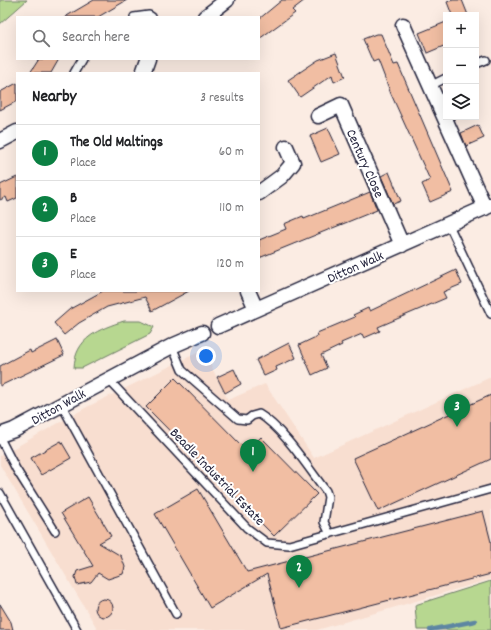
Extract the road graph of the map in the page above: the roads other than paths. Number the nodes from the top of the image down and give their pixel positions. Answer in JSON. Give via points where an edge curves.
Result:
{"nodes":[{"id":1,"x":227,"y":0,"type":"edge"},
{"id":2,"x":206,"y":16,"type":"edge"},
{"id":3,"x":403,"y":25,"type":"dead end"},
{"id":4,"x":81,"y":60,"type":"edge"},
{"id":5,"x":148,"y":60,"type":"edge"},
{"id":6,"x":486,"y":60,"type":"dead end"},
{"id":7,"x":479,"y":63,"type":"edge"},
{"id":8,"x":75,"y":72,"type":"edge"},
{"id":9,"x":142,"y":72,"type":"edge"},
{"id":10,"x":443,"y":80,"type":"edge"},
{"id":11,"x":430,"y":86,"type":"junction"},
{"id":12,"x":318,"y":116,"type":"dead end"},
{"id":13,"x":16,"y":133,"type":"edge"},
{"id":14,"x":0,"y":141,"type":"edge"},
{"id":15,"x":286,"y":147,"type":"dead end"},
{"id":16,"x":260,"y":192,"type":"edge"},
{"id":17,"x":488,"y":207,"type":"edge"},
{"id":18,"x":448,"y":223,"type":"junction"},
{"id":19,"x":402,"y":245,"type":"junction"},
{"id":20,"x":248,"y":292,"type":"edge"},
{"id":21,"x":256,"y":309,"type":"junction"},
{"id":22,"x":491,"y":314,"type":"edge"},
{"id":23,"x":218,"y":326,"type":"dead end"},
{"id":24,"x":202,"y":333,"type":"dead end"},
{"id":25,"x":172,"y":346,"type":"junction"},
{"id":26,"x":108,"y":379,"type":"junction"},
{"id":27,"x":61,"y":404,"type":"junction"},
{"id":28,"x":0,"y":436,"type":"edge"},
{"id":29,"x":491,"y":489,"type":"edge"},
{"id":30,"x":0,"y":493,"type":"edge"},
{"id":31,"x":55,"y":531,"type":"dead end"},
{"id":32,"x":330,"y":534,"type":"junction"},
{"id":33,"x":176,"y":614,"type":"dead end"},
{"id":34,"x":77,"y":630,"type":"edge"}],
"edges":[{"from":1,"to":2,"type":"street"},
{"from":3,"to":11,"type":"street"},
{"from":4,"to":8,"type":"lane"},
{"from":5,"to":9,"type":"street"},
{"from":6,"to":7,"type":"lane"},
{"from":10,"to":11,"type":"lane"},
{"from":11,"to":17,"type":"street"},
{"from":12,"to":19,"type":"street","name":"Century Close","via":[[341,105]]},
{"from":13,"to":14,"type":"street"},
{"from":15,"to":16,"type":"street","via":[[293,163],[282,176]]},
{"from":17,"to":18,"type":"street","name":"Ditton Walk"},
{"from":18,"to":19,"type":"street","name":"Ditton Walk"},
{"from":18,"to":22,"type":"lane"},
{"from":19,"to":21,"type":"street","name":"Ditton Walk"},
{"from":20,"to":21,"type":"street"},
{"from":21,"to":23,"type":"street","name":"Ditton Walk"},
{"from":24,"to":25,"type":"street","name":"Ditton Walk"},
{"from":25,"to":26,"type":"street","name":"Ditton Walk"},
{"from":25,"to":32,"type":"lane","via":[[182,370],[238,419],[247,420],[259,414],[288,443],[326,491],[328,497],[324,522]]},
{"from":26,"to":27,"type":"street","name":"Ditton Walk"},
{"from":26,"to":32,"type":"lane","name":"Beadle Industrial Estate","via":[[247,528],[267,543],[289,544]]},
{"from":27,"to":28,"type":"street","name":"Ditton Walk"},
{"from":27,"to":33,"type":"lane"},
{"from":28,"to":31,"type":"lane","via":[[16,469]]},
{"from":29,"to":32,"type":"lane","name":"Beadle Industrial Estate"},
{"from":30,"to":34,"type":"lane"}]}
